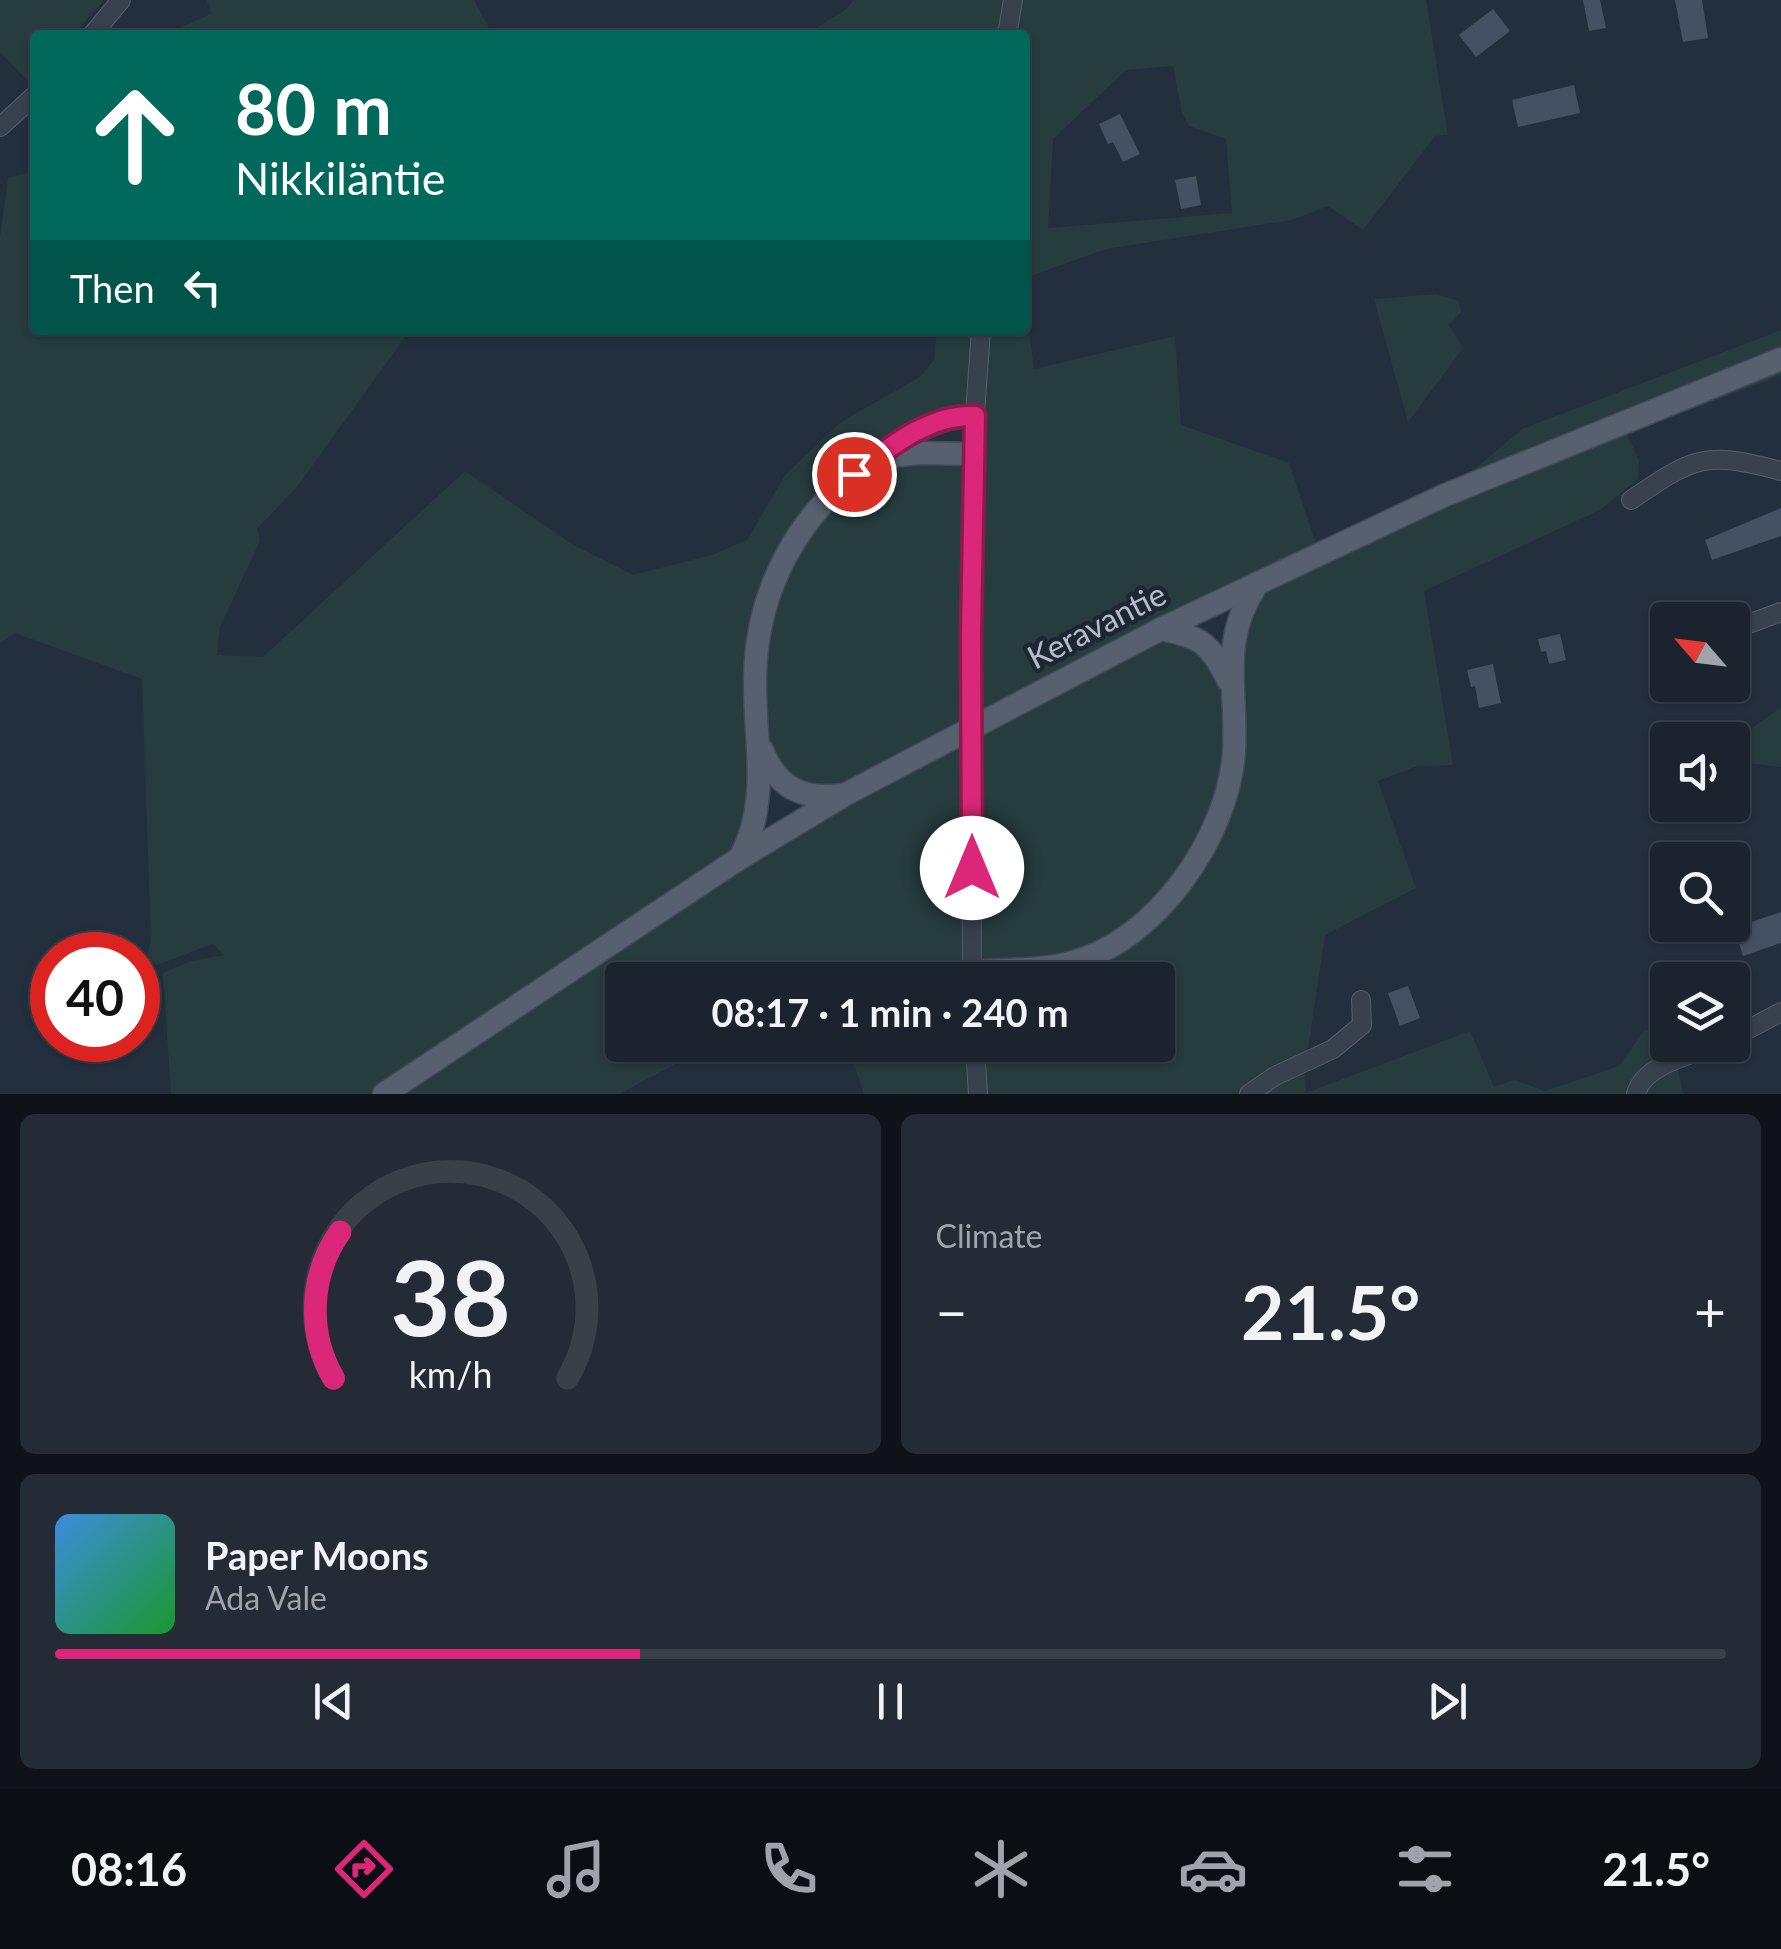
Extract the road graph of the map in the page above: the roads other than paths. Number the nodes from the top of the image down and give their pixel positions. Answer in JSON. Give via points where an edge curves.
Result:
{"nodes":[{"id":1,"x":121,"y":0,"type":"edge"},
{"id":2,"x":1013,"y":0,"type":"edge"},
{"id":3,"x":96,"y":30,"type":"edge"},
{"id":4,"x":1009,"y":30,"type":"edge"},
{"id":5,"x":30,"y":100,"type":"edge"},
{"id":6,"x":0,"y":127,"type":"edge"},
{"id":7,"x":981,"y":335,"type":"edge"},
{"id":8,"x":1781,"y":358,"type":"edge"},
{"id":9,"x":975,"y":416,"type":"junction"},
{"id":10,"x":972,"y":454,"type":"junction"},
{"id":11,"x":874,"y":459,"type":"junction"},
{"id":12,"x":1781,"y":470,"type":"edge"},
{"id":13,"x":1632,"y":500,"type":"dead end"},
{"id":14,"x":1260,"y":580,"type":"junction"},
{"id":15,"x":1781,"y":612,"type":"edge"},
{"id":16,"x":1750,"y":623,"type":"edge"},
{"id":17,"x":1160,"y":629,"type":"junction"},
{"id":18,"x":1231,"y":686,"type":"junction"},
{"id":19,"x":759,"y":744,"type":"junction"},
{"id":20,"x":846,"y":794,"type":"junction"},
{"id":21,"x":740,"y":858,"type":"junction"},
{"id":22,"x":972,"y":962,"type":"edge"},
{"id":23,"x":1075,"y":962,"type":"edge"},
{"id":24,"x":1361,"y":1000,"type":"dead end"},
{"id":25,"x":1781,"y":1012,"type":"edge"},
{"id":26,"x":1750,"y":1028,"type":"edge"},
{"id":27,"x":976,"y":1062,"type":"edge"},
{"id":28,"x":1670,"y":1062,"type":"edge"},
{"id":29,"x":384,"y":1094,"type":"edge"},
{"id":30,"x":978,"y":1094,"type":"edge"},
{"id":31,"x":1249,"y":1094,"type":"edge"},
{"id":32,"x":1636,"y":1094,"type":"edge"}],
"edges":[{"from":1,"to":3,"type":"street"},
{"from":2,"to":4,"type":"street"},
{"from":5,"to":6,"type":"street"},
{"from":7,"to":9,"type":"street"},
{"from":8,"to":14,"type":"main road","name":"Keravantie","via":[[1443,496]]},
{"from":9,"to":10,"type":"street"},
{"from":9,"to":11,"type":"main road","via":[[940,420]]},
{"from":10,"to":11,"type":"main road"},
{"from":10,"to":22,"type":"street","bridge":true},
{"from":11,"to":19,"type":"main road","via":[[804,524],[771,586],[755,679]]},
{"from":12,"to":13,"type":"street","via":[[1734,458],[1698,462]]},
{"from":14,"to":17,"type":"main road","name":"Keravantie"},
{"from":14,"to":18,"type":"main road","via":[[1233,635]]},
{"from":15,"to":16,"type":"street"},
{"from":17,"to":18,"type":"main road","via":[[1199,639],[1214,652]]},
{"from":17,"to":20,"type":"main road","name":"Keravantie"},
{"from":18,"to":23,"type":"main road","via":[[1234,754],[1210,837],[1155,912],[1125,937]]},
{"from":19,"to":20,"type":"main road","via":[[766,762],[794,790],[818,798]]},
{"from":19,"to":21,"type":"main road","via":[[754,826]]},
{"from":20,"to":21,"type":"main road","name":"Keravantie"},
{"from":21,"to":29,"type":"main road","name":"Keravantie"},
{"from":24,"to":31,"type":"street","via":[[1362,1025],[1333,1049]]},
{"from":25,"to":26,"type":"street"},
{"from":27,"to":30,"type":"street"},
{"from":28,"to":32,"type":"street"}]}
